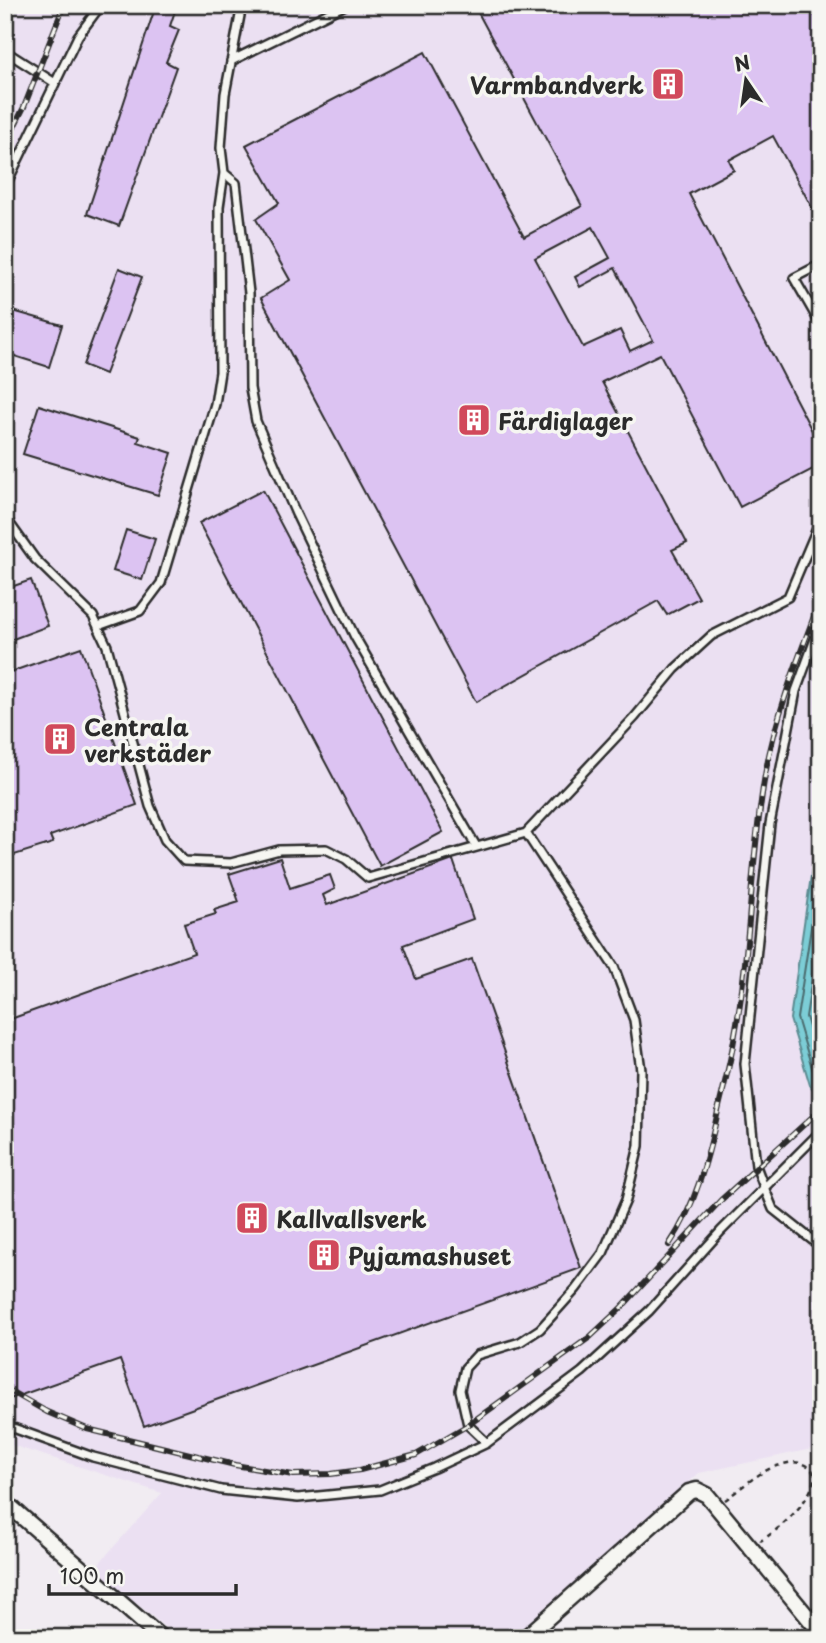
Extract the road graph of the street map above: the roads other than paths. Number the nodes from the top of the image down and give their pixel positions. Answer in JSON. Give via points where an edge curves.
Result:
{"nodes":[{"id":1,"x":101,"y":5,"type":"edge"},
{"id":2,"x":242,"y":5,"type":"edge"},
{"id":3,"x":345,"y":5,"type":"edge"},
{"id":4,"x":5,"y":51,"type":"edge"},
{"id":5,"x":231,"y":61,"type":"junction"},
{"id":6,"x":55,"y":83,"type":"junction"},
{"id":7,"x":224,"y":173,"type":"junction"},
{"id":8,"x":5,"y":187,"type":"edge"},
{"id":9,"x":821,"y":264,"type":"edge"},
{"id":10,"x":821,"y":325,"type":"edge"},
{"id":11,"x":5,"y":517,"type":"edge"},
{"id":12,"x":821,"y":519,"type":"edge"},
{"id":13,"x":821,"y":623,"type":"edge"},
{"id":14,"x":98,"y":626,"type":"junction"},
{"id":15,"x":526,"y":833,"type":"junction"},
{"id":16,"x":476,"y":846,"type":"junction"},
{"id":17,"x":821,"y":1130,"type":"edge"},
{"id":18,"x":764,"y":1187,"type":"junction"},
{"id":19,"x":821,"y":1247,"type":"edge"},
{"id":20,"x":5,"y":1425,"type":"edge"},
{"id":21,"x":487,"y":1443,"type":"junction"},
{"id":22,"x":5,"y":1502,"type":"edge"},
{"id":23,"x":821,"y":1633,"type":"edge"},
{"id":24,"x":161,"y":1638,"type":"edge"},
{"id":25,"x":525,"y":1638,"type":"edge"}],
"edges":[{"from":1,"to":6,"type":"lane","via":[[78,36]]},
{"from":2,"to":5,"type":"lane"},
{"from":3,"to":5,"type":"lane"},
{"from":4,"to":6,"type":"lane"},
{"from":5,"to":7,"type":"lane","via":[[221,148]]},
{"from":6,"to":8,"type":"lane"},
{"from":7,"to":14,"type":"lane","via":[[219,207],[220,372],[215,404],[161,583],[140,611]]},
{"from":7,"to":16,"type":"lane","via":[[236,183],[249,293],[250,388],[256,421],[355,637]]},
{"from":9,"to":10,"type":"lane","via":[[794,278]]},
{"from":11,"to":14,"type":"lane","via":[[34,559]]},
{"from":12,"to":15,"type":"lane","via":[[788,597],[711,636],[675,669]]},
{"from":13,"to":18,"type":"lane","via":[[796,691],[770,824],[745,1064],[756,1166]]},
{"from":14,"to":16,"type":"lane","via":[[150,806],[165,840],[184,861],[231,863],[279,850],[326,849],[368,878]]},
{"from":15,"to":16,"type":"lane"},
{"from":15,"to":21,"type":"lane","via":[[614,967],[635,1020],[641,1070],[639,1146],[626,1200],[603,1253],[576,1289],[540,1329],[520,1342],[477,1355],[465,1368],[460,1390],[468,1425]]},
{"from":17,"to":18,"type":"lane"},
{"from":18,"to":19,"type":"lane","via":[[773,1209]]},
{"from":18,"to":21,"type":"lane","via":[[649,1311],[582,1372]]},
{"from":20,"to":21,"type":"lane","via":[[93,1457],[221,1490],[298,1498],[380,1490]]},
{"from":22,"to":24,"type":"street"},
{"from":23,"to":25,"type":"street","via":[[707,1494],[697,1490],[689,1492]]}]}
